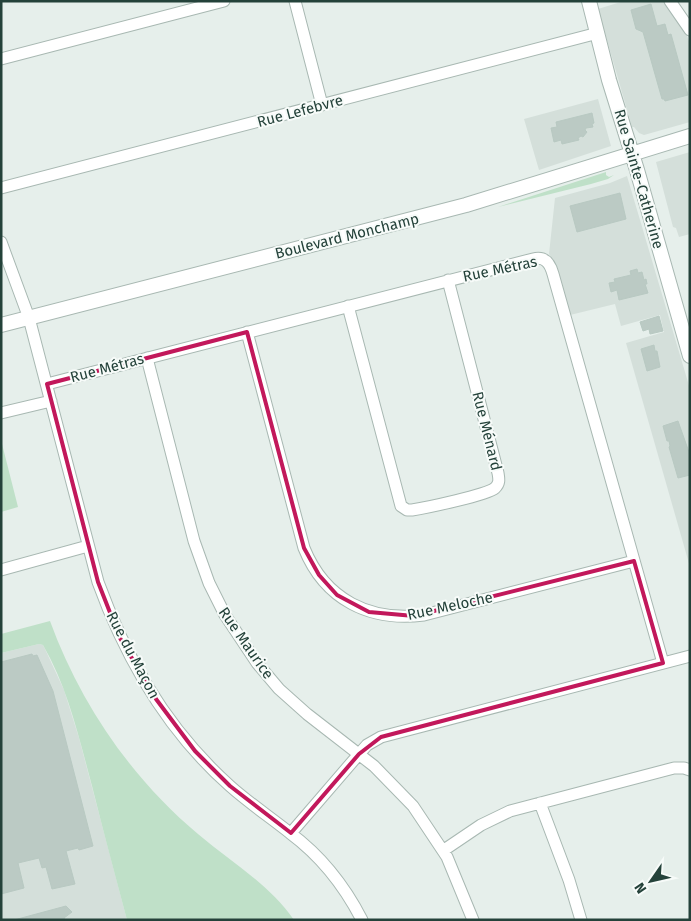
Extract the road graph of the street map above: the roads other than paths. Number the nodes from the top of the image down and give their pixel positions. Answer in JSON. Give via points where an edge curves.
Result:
{"nodes":[{"id":1,"x":224,"y":1,"type":"edge"},
{"id":2,"x":295,"y":1,"type":"edge"},
{"id":3,"x":589,"y":1,"type":"edge"},
{"id":4,"x":670,"y":1,"type":"edge"},
{"id":5,"x":689,"y":26,"type":"edge"},
{"id":6,"x":598,"y":33,"type":"junction"},
{"id":7,"x":1,"y":59,"type":"edge"},
{"id":8,"x":322,"y":105,"type":"junction"},
{"id":9,"x":690,"y":136,"type":"edge"},
{"id":10,"x":632,"y":153,"type":"junction"},
{"id":11,"x":1,"y":188,"type":"edge"},
{"id":12,"x":1,"y":242,"type":"edge"},
{"id":13,"x":448,"y":280,"type":"junction"},
{"id":14,"x":348,"y":306,"type":"junction"},
{"id":15,"x":29,"y":318,"type":"junction"},
{"id":16,"x":1,"y":325,"type":"edge"},
{"id":17,"x":247,"y":332,"type":"junction"},
{"id":18,"x":690,"y":356,"type":"edge"},
{"id":19,"x":147,"y":358,"type":"junction"},
{"id":20,"x":47,"y":384,"type":"junction"},
{"id":21,"x":51,"y":401,"type":"junction"},
{"id":22,"x":1,"y":414,"type":"edge"},
{"id":23,"x":88,"y":546,"type":"junction"},
{"id":24,"x":634,"y":561,"type":"junction"},
{"id":25,"x":1,"y":570,"type":"edge"},
{"id":26,"x":690,"y":656,"type":"edge"},
{"id":27,"x":664,"y":663,"type":"junction"},
{"id":28,"x":358,"y":754,"type":"junction"},
{"id":29,"x":690,"y":770,"type":"edge"},
{"id":30,"x":540,"y":804,"type":"junction"},
{"id":31,"x":291,"y":833,"type":"junction"},
{"id":32,"x":444,"y":850,"type":"junction"},
{"id":33,"x":362,"y":920,"type":"edge"},
{"id":34,"x":473,"y":920,"type":"edge"},
{"id":35,"x":581,"y":920,"type":"edge"}],
"edges":[{"from":1,"to":7,"type":"street"},
{"from":2,"to":8,"type":"street"},
{"from":3,"to":6,"type":"street","name":"Rue Sainte-Catherine"},
{"from":4,"to":5,"type":"street"},
{"from":6,"to":8,"type":"street","name":"Rue Lefebvre"},
{"from":6,"to":10,"type":"street","name":"Rue Sainte-Catherine"},
{"from":8,"to":11,"type":"street","name":"Rue Lefebvre"},
{"from":9,"to":10,"type":"street","name":"Boulevard Monchamp"},
{"from":10,"to":15,"type":"street","name":"Boulevard Monchamp","via":[[458,208]]},
{"from":10,"to":18,"type":"street","name":"Rue Sainte-Catherine"},
{"from":12,"to":15,"type":"street","name":"Rue du Maçon"},
{"from":13,"to":14,"type":"street","name":"Rue Métras"},
{"from":13,"to":14,"type":"street","name":"Rue Ménard","via":[[498,473],[497,486],[484,493],[416,510],[401,506]]},
{"from":13,"to":24,"type":"street","name":"Rue Métras","via":[[533,258],[548,263]]},
{"from":14,"to":17,"type":"street","name":"Rue Métras"},
{"from":15,"to":16,"type":"street","name":"Boulevard Monchamp"},
{"from":15,"to":20,"type":"street","name":"Rue du Maçon"},
{"from":17,"to":19,"type":"street","name":"Rue Métras"},
{"from":17,"to":24,"type":"street","name":"Rue Meloche","via":[[304,548],[319,575],[348,602],[379,614],[401,617],[424,615]]},
{"from":19,"to":20,"type":"street","name":"Rue Métras"},
{"from":19,"to":28,"type":"street","name":"Rue Maurice","via":[[194,541],[224,614],[257,664],[279,689]]},
{"from":20,"to":21,"type":"street","name":"Rue du Maçon"},
{"from":21,"to":22,"type":"street"},
{"from":21,"to":23,"type":"street","name":"Rue du Maçon"},
{"from":23,"to":25,"type":"street"},
{"from":23,"to":31,"type":"street","name":"Rue du Maçon","via":[[120,638],[166,714],[224,781]]},
{"from":24,"to":27,"type":"street","name":"Rue Métras"},
{"from":26,"to":27,"type":"street"},
{"from":27,"to":28,"type":"street","via":[[390,734],[375,740]]},
{"from":28,"to":31,"type":"street"},
{"from":28,"to":32,"type":"street","name":"Rue Maurice","via":[[407,800]]},
{"from":29,"to":30,"type":"street","via":[[674,768]]},
{"from":30,"to":32,"type":"street","via":[[495,818]]},
{"from":30,"to":35,"type":"street"},
{"from":31,"to":33,"type":"street","name":"Rue du Maçon","via":[[330,870]]},
{"from":32,"to":34,"type":"street","name":"Rue Maurice"}]}
